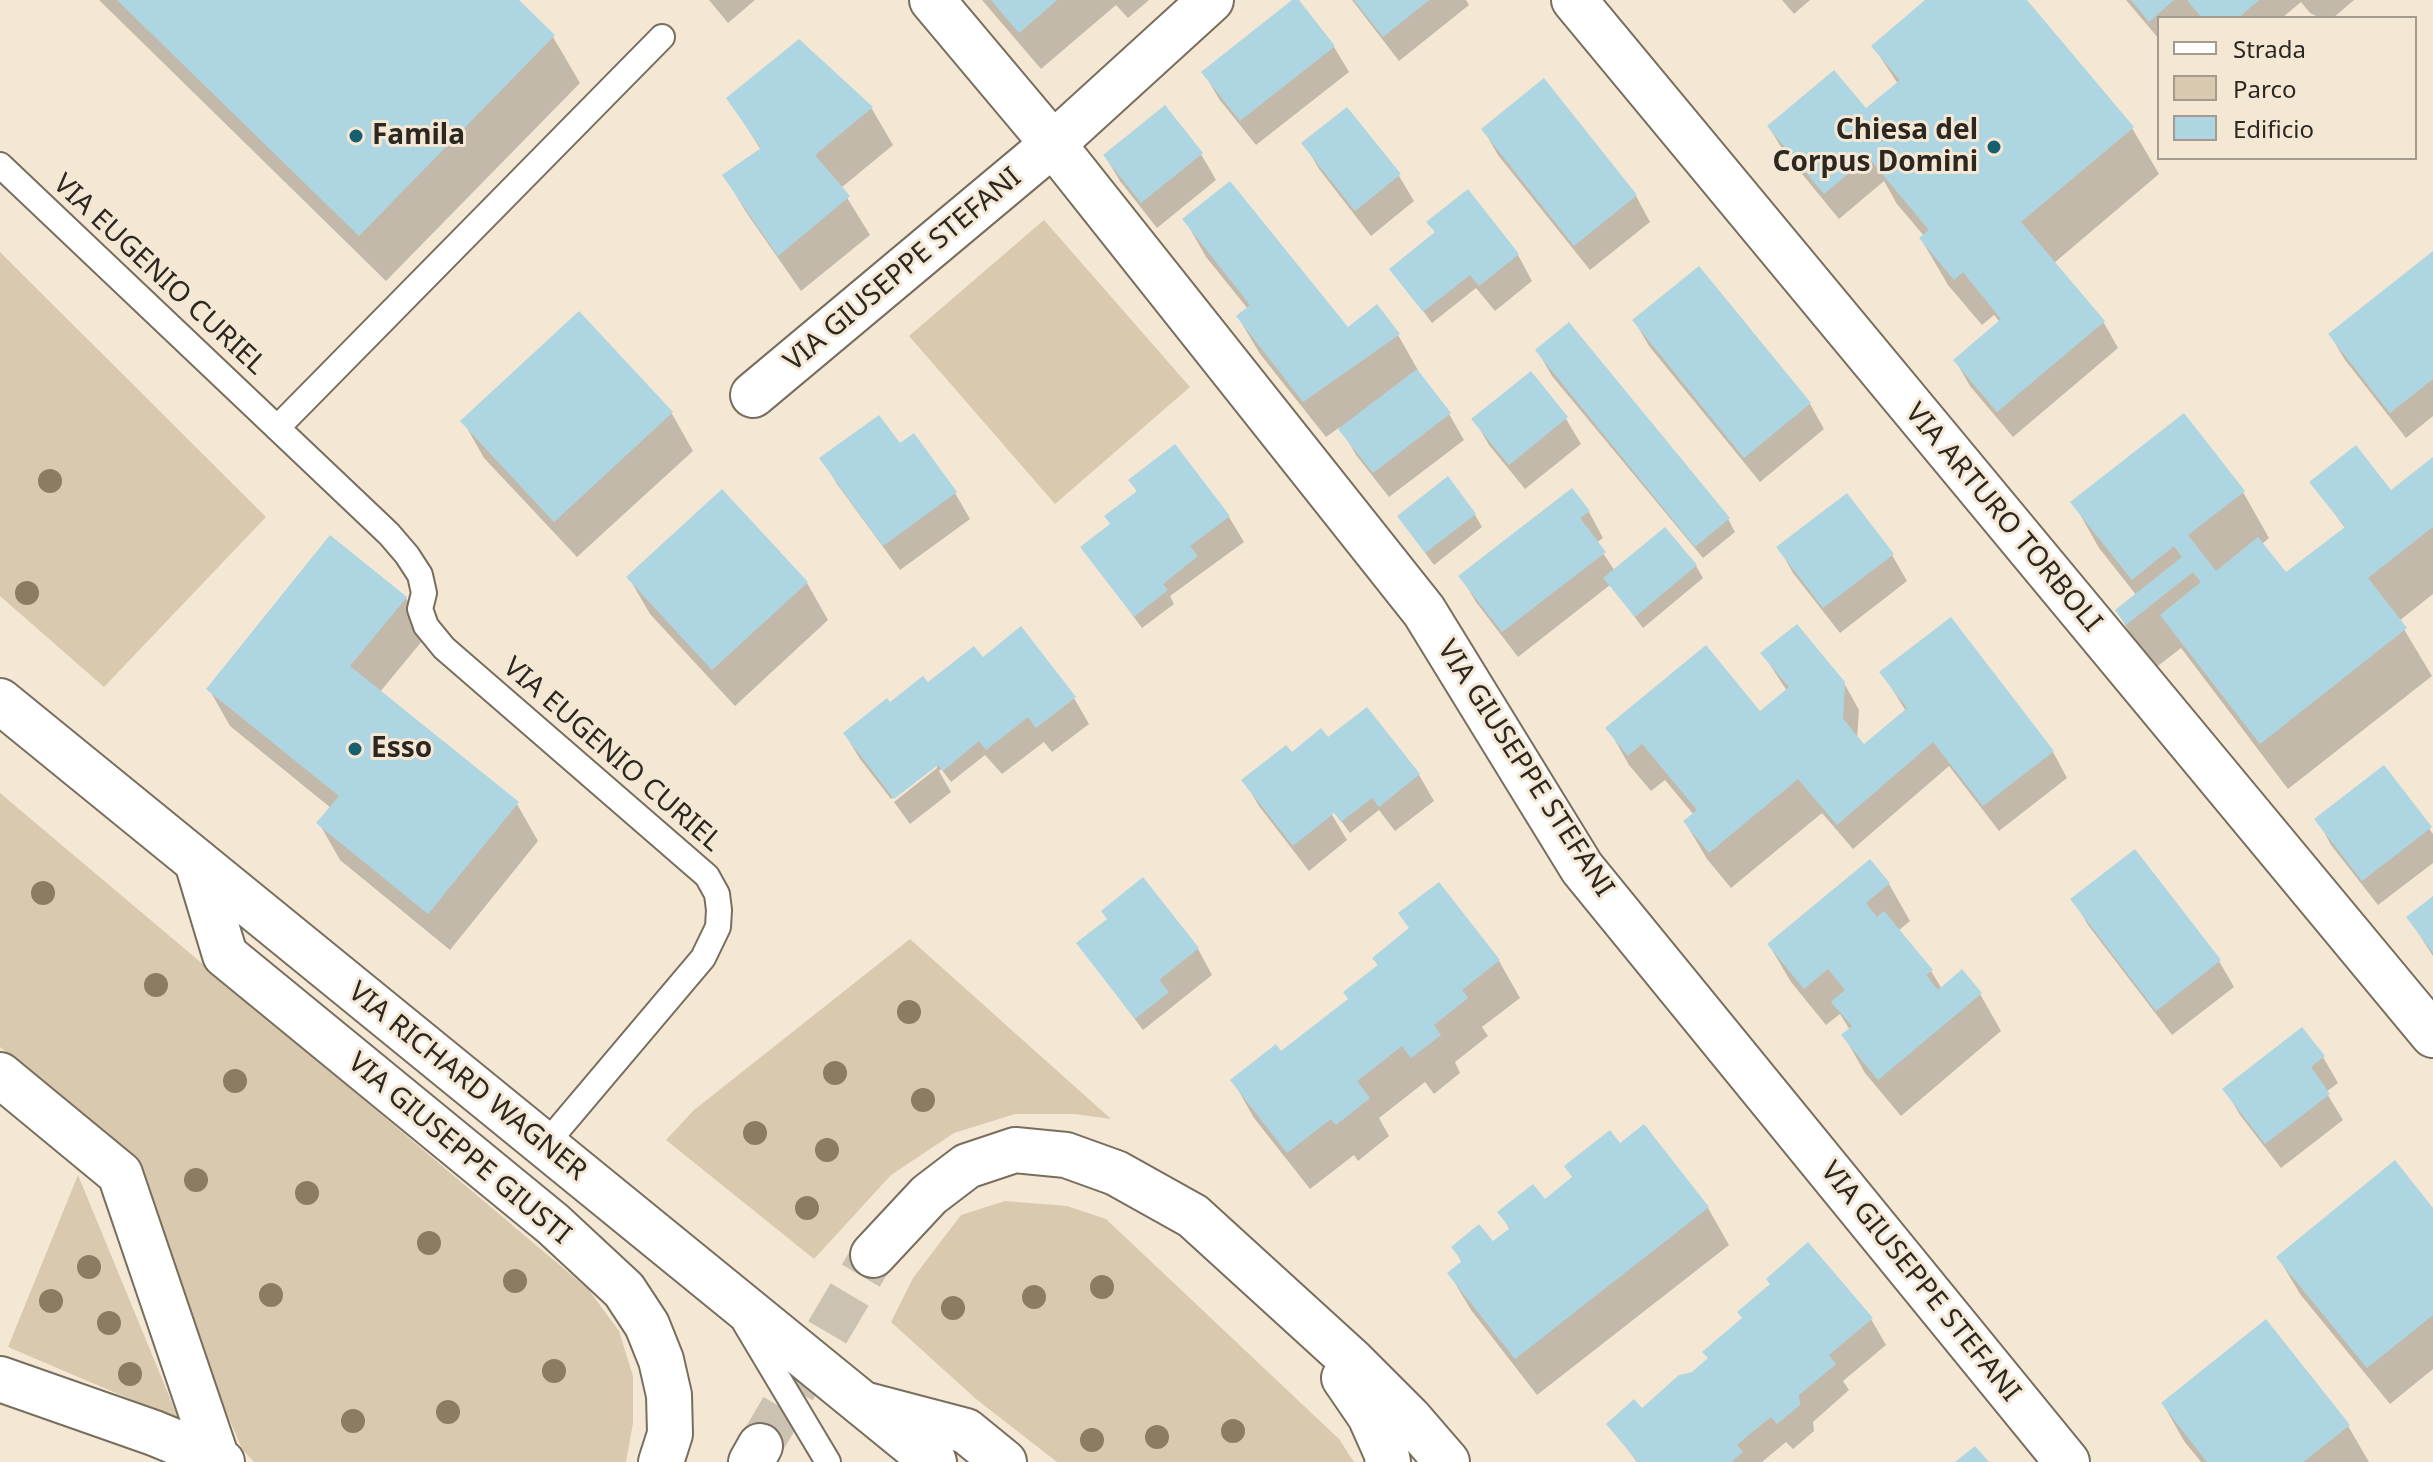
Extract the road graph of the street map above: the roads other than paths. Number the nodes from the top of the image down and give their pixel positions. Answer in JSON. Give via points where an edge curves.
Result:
{"nodes":[{"id":1,"x":932,"y":0,"type":"edge"},
{"id":2,"x":1211,"y":0,"type":"edge"},
{"id":3,"x":1574,"y":0,"type":"edge"},
{"id":4,"x":662,"y":37,"type":"dead end"},
{"id":5,"x":1053,"y":144,"type":"junction"},
{"id":6,"x":0,"y":165,"type":"edge"},
{"id":7,"x":753,"y":395,"type":"dead end"},
{"id":8,"x":277,"y":428,"type":"junction"},
{"id":9,"x":0,"y":701,"type":"edge"},
{"id":10,"x":197,"y":862,"type":"junction"},
{"id":11,"x":2433,"y":1035,"type":"edge"},
{"id":12,"x":0,"y":1075,"type":"edge"},
{"id":13,"x":545,"y":1145,"type":"junction"},
{"id":14,"x":873,"y":1255,"type":"tunnel mouth"},
{"id":15,"x":727,"y":1294,"type":"junction"},
{"id":16,"x":1297,"y":1311,"type":"junction"},
{"id":17,"x":0,"y":1379,"type":"edge"},
{"id":18,"x":863,"y":1404,"type":"junction"},
{"id":19,"x":220,"y":1460,"type":"edge"},
{"id":20,"x":661,"y":1462,"type":"edge"},
{"id":21,"x":828,"y":1462,"type":"edge"},
{"id":22,"x":934,"y":1462,"type":"edge"},
{"id":23,"x":1004,"y":1462,"type":"edge"},
{"id":24,"x":1388,"y":1462,"type":"edge"},
{"id":25,"x":1447,"y":1462,"type":"edge"},
{"id":26,"x":2067,"y":1462,"type":"edge"}],
"edges":[{"from":1,"to":5,"type":"street","name":"VIA GIUSEPPE STEFANI"},
{"from":2,"to":5,"type":"street"},
{"from":3,"to":11,"type":"street","name":"VIA ARTURO TORBOLI"},
{"from":4,"to":8,"type":"lane"},
{"from":5,"to":7,"type":"street","name":"VIA GIUSEPPE STEFANI"},
{"from":5,"to":26,"type":"street","name":"VIA GIUSEPPE STEFANI","via":[[1424,611],[1582,868]]},
{"from":6,"to":8,"type":"lane","name":"VIA EUGENIO CURIEL"},
{"from":8,"to":13,"type":"lane","name":"VIA EUGENIO CURIEL","via":[[407,555],[420,575],[426,626],[444,648],[694,862],[717,894],[718,927],[703,958]]},
{"from":9,"to":10,"type":"street","name":"VIA RICHARD WAGNER"},
{"from":10,"to":13,"type":"street","name":"VIA RICHARD WAGNER"},
{"from":10,"to":20,"type":"street","name":"VIA GIUSEPPE GIUSTI","via":[[225,955],[553,1224],[624,1290],[647,1325],[669,1395],[670,1434]]},
{"from":12,"to":19,"type":"street","via":[[120,1174]]},
{"from":13,"to":15,"type":"street","name":"VIA RICHARD WAGNER"},
{"from":14,"to":16,"type":"street","via":[[929,1195],[967,1166],[1015,1150],[1066,1155],[1116,1173],[1193,1216]]},
{"from":15,"to":18,"type":"street","name":"VIA RICHARD WAGNER"},
{"from":15,"to":21,"type":"lane"},
{"from":16,"to":24,"type":"street","via":[[1370,1416]]},
{"from":16,"to":25,"type":"street","via":[[1409,1418]]},
{"from":17,"to":19,"type":"street"},
{"from":18,"to":22,"type":"street","name":"VIA RICHARD WAGNER"},
{"from":18,"to":23,"type":"street","via":[[966,1431]]}]}
